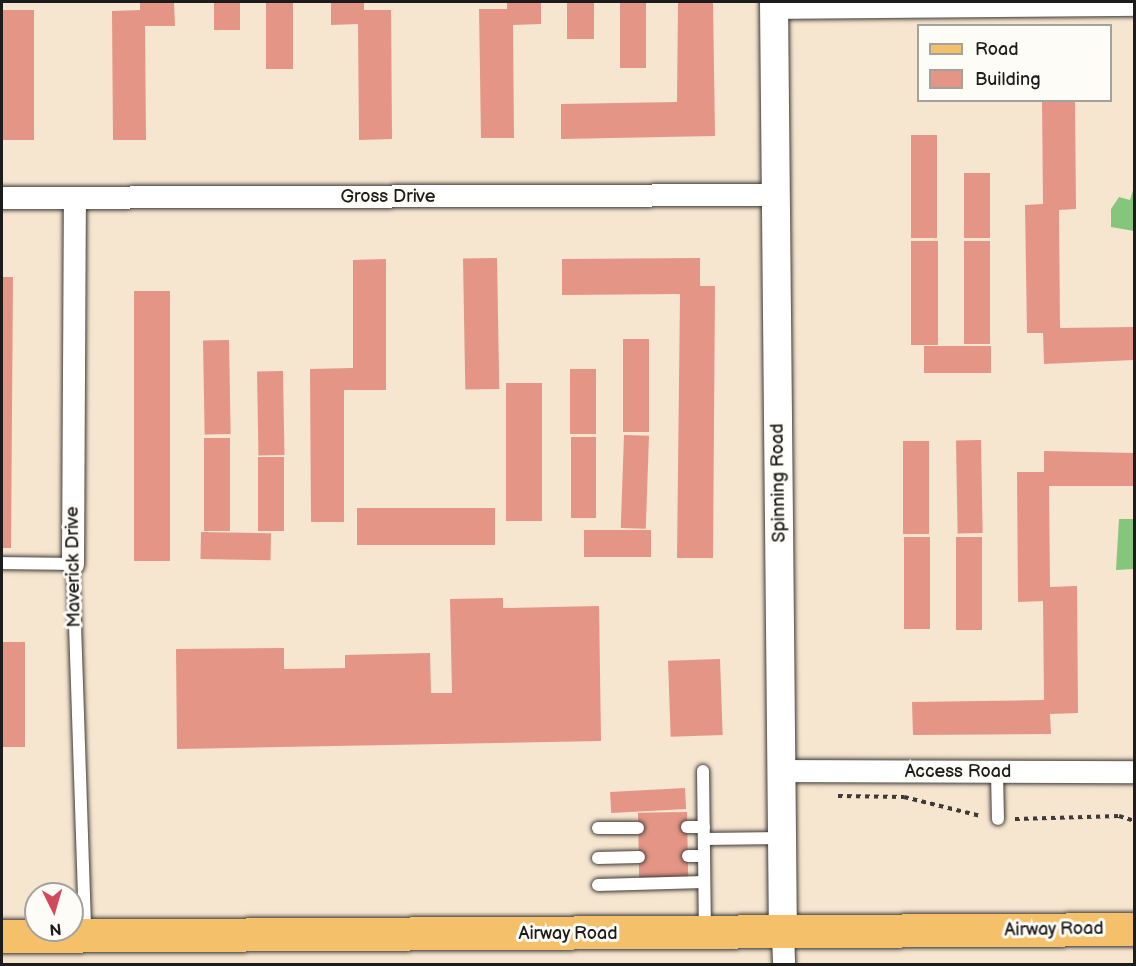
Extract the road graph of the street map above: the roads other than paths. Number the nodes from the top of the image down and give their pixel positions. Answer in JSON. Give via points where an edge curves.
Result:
{"nodes":[{"id":1,"x":1028,"y":3,"type":"edge"},
{"id":2,"x":774,"y":5,"type":"edge"},
{"id":3,"x":1134,"y":5,"type":"edge"},
{"id":4,"x":774,"y":195,"type":"junction"},
{"id":5,"x":2,"y":198,"type":"edge"},
{"id":6,"x":75,"y":198,"type":"junction"},
{"id":7,"x":2,"y":563,"type":"edge"},
{"id":8,"x":73,"y":564,"type":"junction"},
{"id":9,"x":703,"y":771,"type":"dead end"},
{"id":10,"x":782,"y":771,"type":"junction"},
{"id":11,"x":1134,"y":772,"type":"edge"},
{"id":12,"x":997,"y":773,"type":"junction"},
{"id":13,"x":998,"y":819,"type":"dead end"},
{"id":14,"x":687,"y":827,"type":"dead end"},
{"id":15,"x":598,"y":828,"type":"dead end"},
{"id":16,"x":638,"y":828,"type":"dead end"},
{"id":17,"x":704,"y":833,"type":"junction"},
{"id":18,"x":783,"y":838,"type":"junction"},
{"id":19,"x":688,"y":856,"type":"dead end"},
{"id":20,"x":704,"y":856,"type":"junction"},
{"id":21,"x":639,"y":857,"type":"dead end"},
{"id":22,"x":598,"y":858,"type":"dead end"},
{"id":23,"x":704,"y":882,"type":"junction"},
{"id":24,"x":598,"y":885,"type":"dead end"},
{"id":25,"x":1134,"y":929,"type":"edge"},
{"id":26,"x":705,"y":934,"type":"junction"},
{"id":27,"x":85,"y":935,"type":"junction"},
{"id":28,"x":2,"y":936,"type":"edge"},
{"id":29,"x":784,"y":949,"type":"edge"}],
"edges":[{"from":1,"to":2,"type":"street"},
{"from":1,"to":3,"type":"street"},
{"from":2,"to":4,"type":"street","name":"Spinning Road"},
{"from":4,"to":6,"type":"street","name":"Gross Drive"},
{"from":4,"to":10,"type":"street","name":"Spinning Road"},
{"from":5,"to":6,"type":"street","name":"Gross Drive"},
{"from":6,"to":8,"type":"street","name":"Maverick Drive"},
{"from":7,"to":8,"type":"lane"},
{"from":8,"to":27,"type":"lane","name":"Maverick Drive"},
{"from":9,"to":17,"type":"lane"},
{"from":10,"to":12,"type":"street","name":"Access Road"},
{"from":10,"to":18,"type":"street","name":"Spinning Road"},
{"from":11,"to":12,"type":"street","name":"Access Road"},
{"from":12,"to":13,"type":"lane"},
{"from":14,"to":17,"type":"lane"},
{"from":15,"to":16,"type":"lane"},
{"from":17,"to":18,"type":"lane"},
{"from":17,"to":20,"type":"lane"},
{"from":18,"to":29,"type":"street","name":"Spinning Road"},
{"from":19,"to":20,"type":"lane"},
{"from":20,"to":23,"type":"lane"},
{"from":21,"to":22,"type":"lane"},
{"from":23,"to":24,"type":"lane"},
{"from":23,"to":26,"type":"lane"},
{"from":25,"to":29,"type":"main road","name":"Airway Road"},
{"from":26,"to":27,"type":"main road","name":"Airway Road"},
{"from":26,"to":29,"type":"main road","name":"Airway Road"},
{"from":27,"to":28,"type":"main road","name":"Airway Road"}]}
